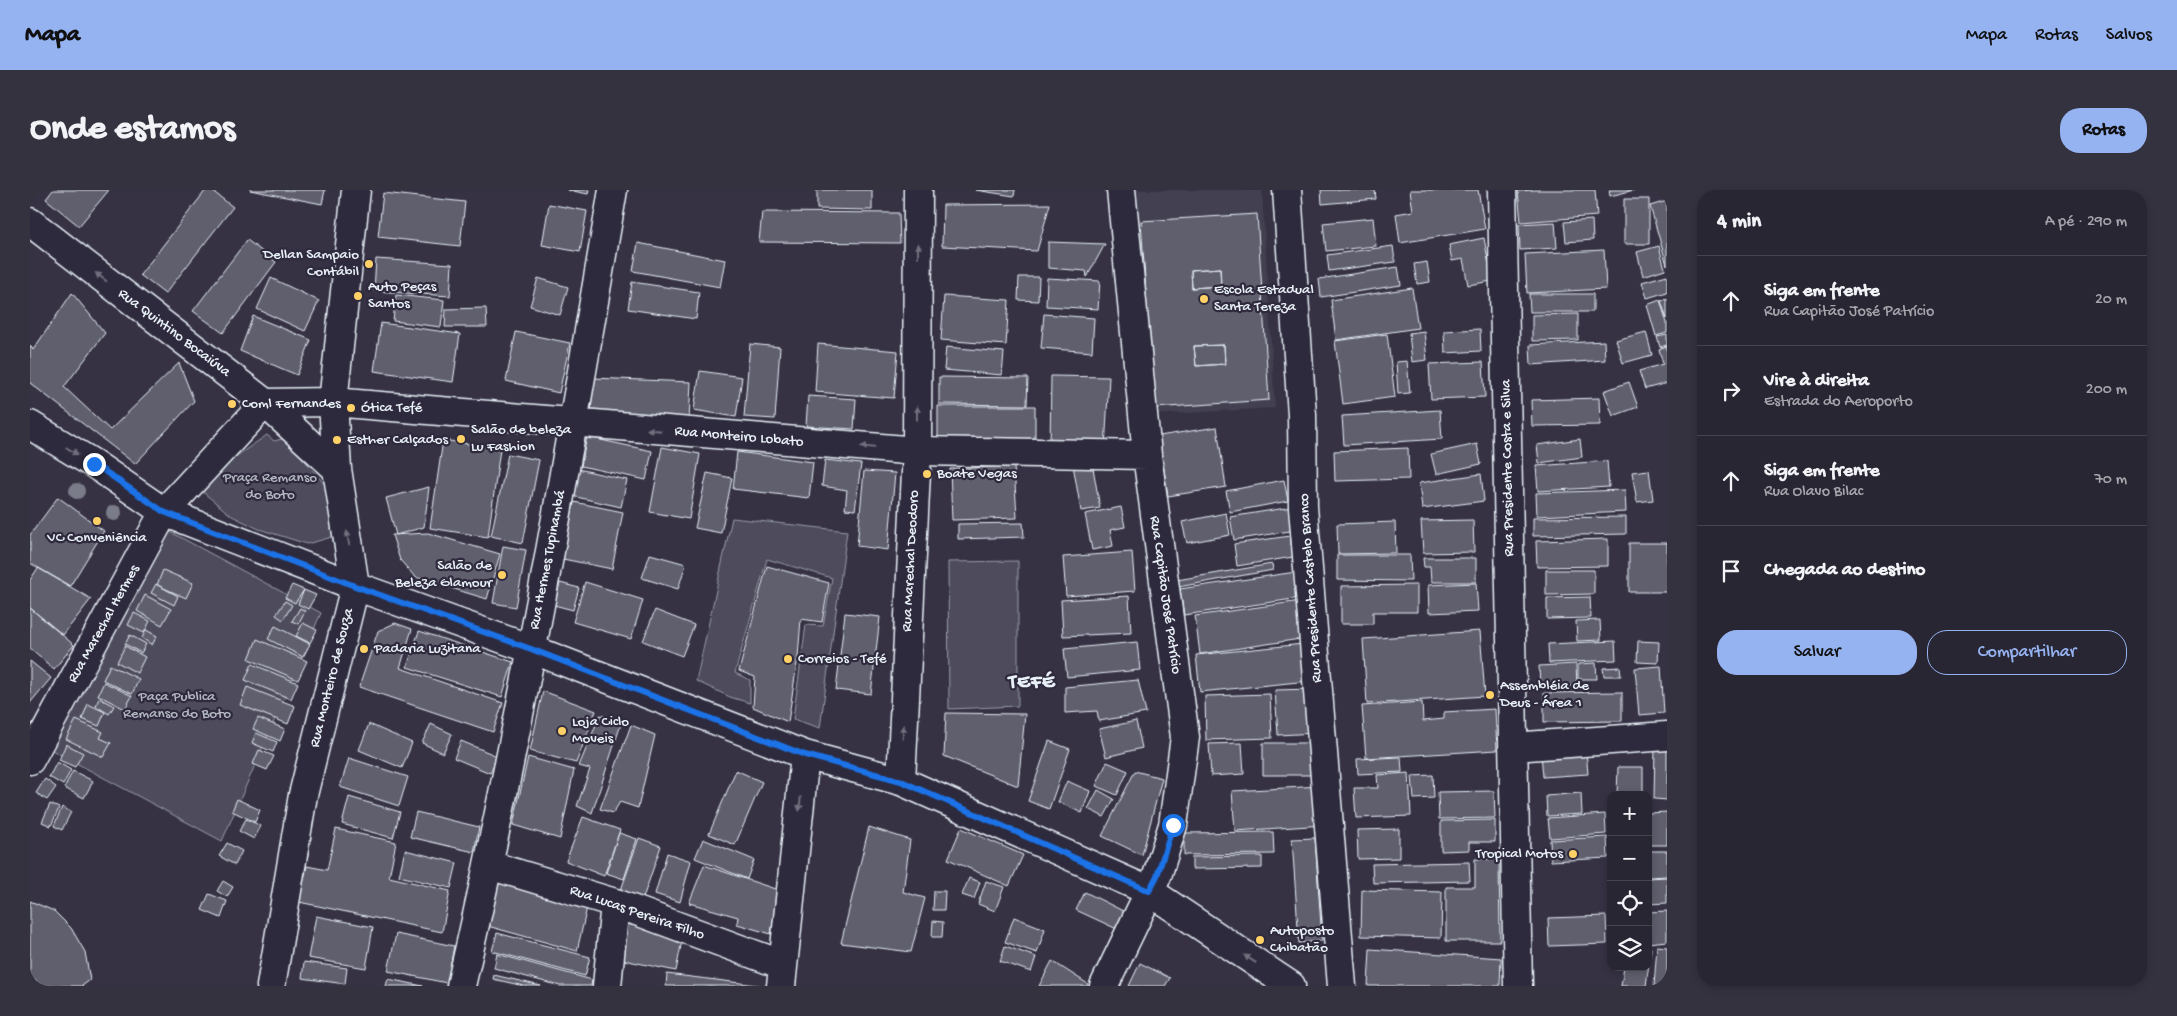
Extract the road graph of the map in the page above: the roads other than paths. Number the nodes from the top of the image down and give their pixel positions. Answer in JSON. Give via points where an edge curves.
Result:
{"nodes":[{"id":1,"x":356,"y":190,"type":"edge"},
{"id":2,"x":613,"y":190,"type":"edge"},
{"id":3,"x":918,"y":190,"type":"edge"},
{"id":4,"x":1121,"y":190,"type":"edge"},
{"id":5,"x":1287,"y":190,"type":"edge"},
{"id":6,"x":1502,"y":190,"type":"edge"},
{"id":7,"x":30,"y":222,"type":"edge"},
{"id":8,"x":333,"y":402,"type":"junction"},
{"id":9,"x":264,"y":403,"type":"junction"},
{"id":10,"x":574,"y":423,"type":"junction"},
{"id":11,"x":30,"y":425,"type":"edge"},
{"id":12,"x":916,"y":451,"type":"junction"},
{"id":13,"x":1147,"y":455,"type":"junction"},
{"id":14,"x":337,"y":469,"type":"junction"},
{"id":15,"x":164,"y":512,"type":"junction"},
{"id":16,"x":355,"y":586,"type":"junction"},
{"id":17,"x":531,"y":649,"type":"junction"},
{"id":18,"x":1667,"y":736,"type":"edge"},
{"id":19,"x":1513,"y":747,"type":"junction"},
{"id":20,"x":805,"y":755,"type":"junction"},
{"id":21,"x":30,"y":760,"type":"edge"},
{"id":22,"x":901,"y":781,"type":"junction"},
{"id":23,"x":489,"y":866,"type":"junction"},
{"id":24,"x":1149,"y":891,"type":"junction"},
{"id":25,"x":615,"y":903,"type":"junction"},
{"id":26,"x":782,"y":976,"type":"edge"},
{"id":27,"x":271,"y":986,"type":"edge"},
{"id":28,"x":460,"y":986,"type":"edge"},
{"id":29,"x":607,"y":986,"type":"edge"},
{"id":30,"x":1104,"y":986,"type":"edge"},
{"id":31,"x":1291,"y":986,"type":"edge"},
{"id":32,"x":1342,"y":986,"type":"edge"},
{"id":33,"x":1518,"y":986,"type":"edge"}],
"edges":[{"from":1,"to":8,"type":"street","name":"Rua Monteiro de Souza"},
{"from":2,"to":10,"type":"street","name":"Rua Hermes Tupinambá"},
{"from":12,"to":3,"type":"street","name":"Rua Marechal Deodoro","one_way":true},
{"from":4,"to":13,"type":"street","name":"Rua Capitão José Patrício"},
{"from":5,"to":32,"type":"street","name":"Rua Presidente Castelo Branco","via":[[1302,415],[1303,506]]},
{"from":6,"to":19,"type":"street","name":"Rua Presidente Costa e Silva"},
{"from":9,"to":7,"type":"street","name":"Rua Quintino Bocaiúva","one_way":true},
{"from":8,"to":9,"type":"street"},
{"from":8,"to":10,"type":"street","name":"Rua Monteiro Lobato"},
{"from":8,"to":14,"type":"street","name":"Rua Monteiro de Souza"},
{"from":9,"to":14,"type":"street","name":"Rua Quintino Bocaiúva"},
{"from":9,"to":15,"type":"street","name":"Rua Marechal Hermes"},
{"from":12,"to":10,"type":"street","name":"Rua Monteiro Lobato","one_way":true},
{"from":10,"to":17,"type":"street","name":"Rua Hermes Tupinambá"},
{"from":11,"to":15,"type":"street","one_way":true},
{"from":12,"to":13,"type":"street","name":"Rua Monteiro Lobato"},
{"from":22,"to":12,"type":"street","name":"Rua Marechal Deodoro","one_way":true},
{"from":13,"to":24,"type":"street","name":"Rua Capitão José Patrício","via":[[1185,737],[1173,825]]},
{"from":16,"to":14,"type":"street","name":"Rua Monteiro de Souza","one_way":true},
{"from":15,"to":16,"type":"street"},
{"from":15,"to":21,"type":"street","name":"Rua Marechal Hermes"},
{"from":16,"to":17,"type":"street"},
{"from":16,"to":27,"type":"street","name":"Rua Monteiro de Souza","via":[[303,795]]},
{"from":17,"to":20,"type":"street"},
{"from":17,"to":23,"type":"street","name":"Rua Hermes Tupinambá"},
{"from":18,"to":19,"type":"street"},
{"from":19,"to":33,"type":"street","name":"Rua Presidente Costa e Silva"},
{"from":20,"to":22,"type":"street"},
{"from":20,"to":26,"type":"street","one_way":true},
{"from":22,"to":24,"type":"street"},
{"from":23,"to":25,"type":"street","name":"Rua Lucas Pereira Filho"},
{"from":23,"to":28,"type":"street","name":"Rua Hermes Tupinambá"},
{"from":24,"to":30,"type":"street","name":"Rua Capitão José Patrício"},
{"from":31,"to":24,"type":"street","one_way":true},
{"from":25,"to":26,"type":"street","name":"Rua Lucas Pereira Filho"},
{"from":25,"to":29,"type":"street"}]}
